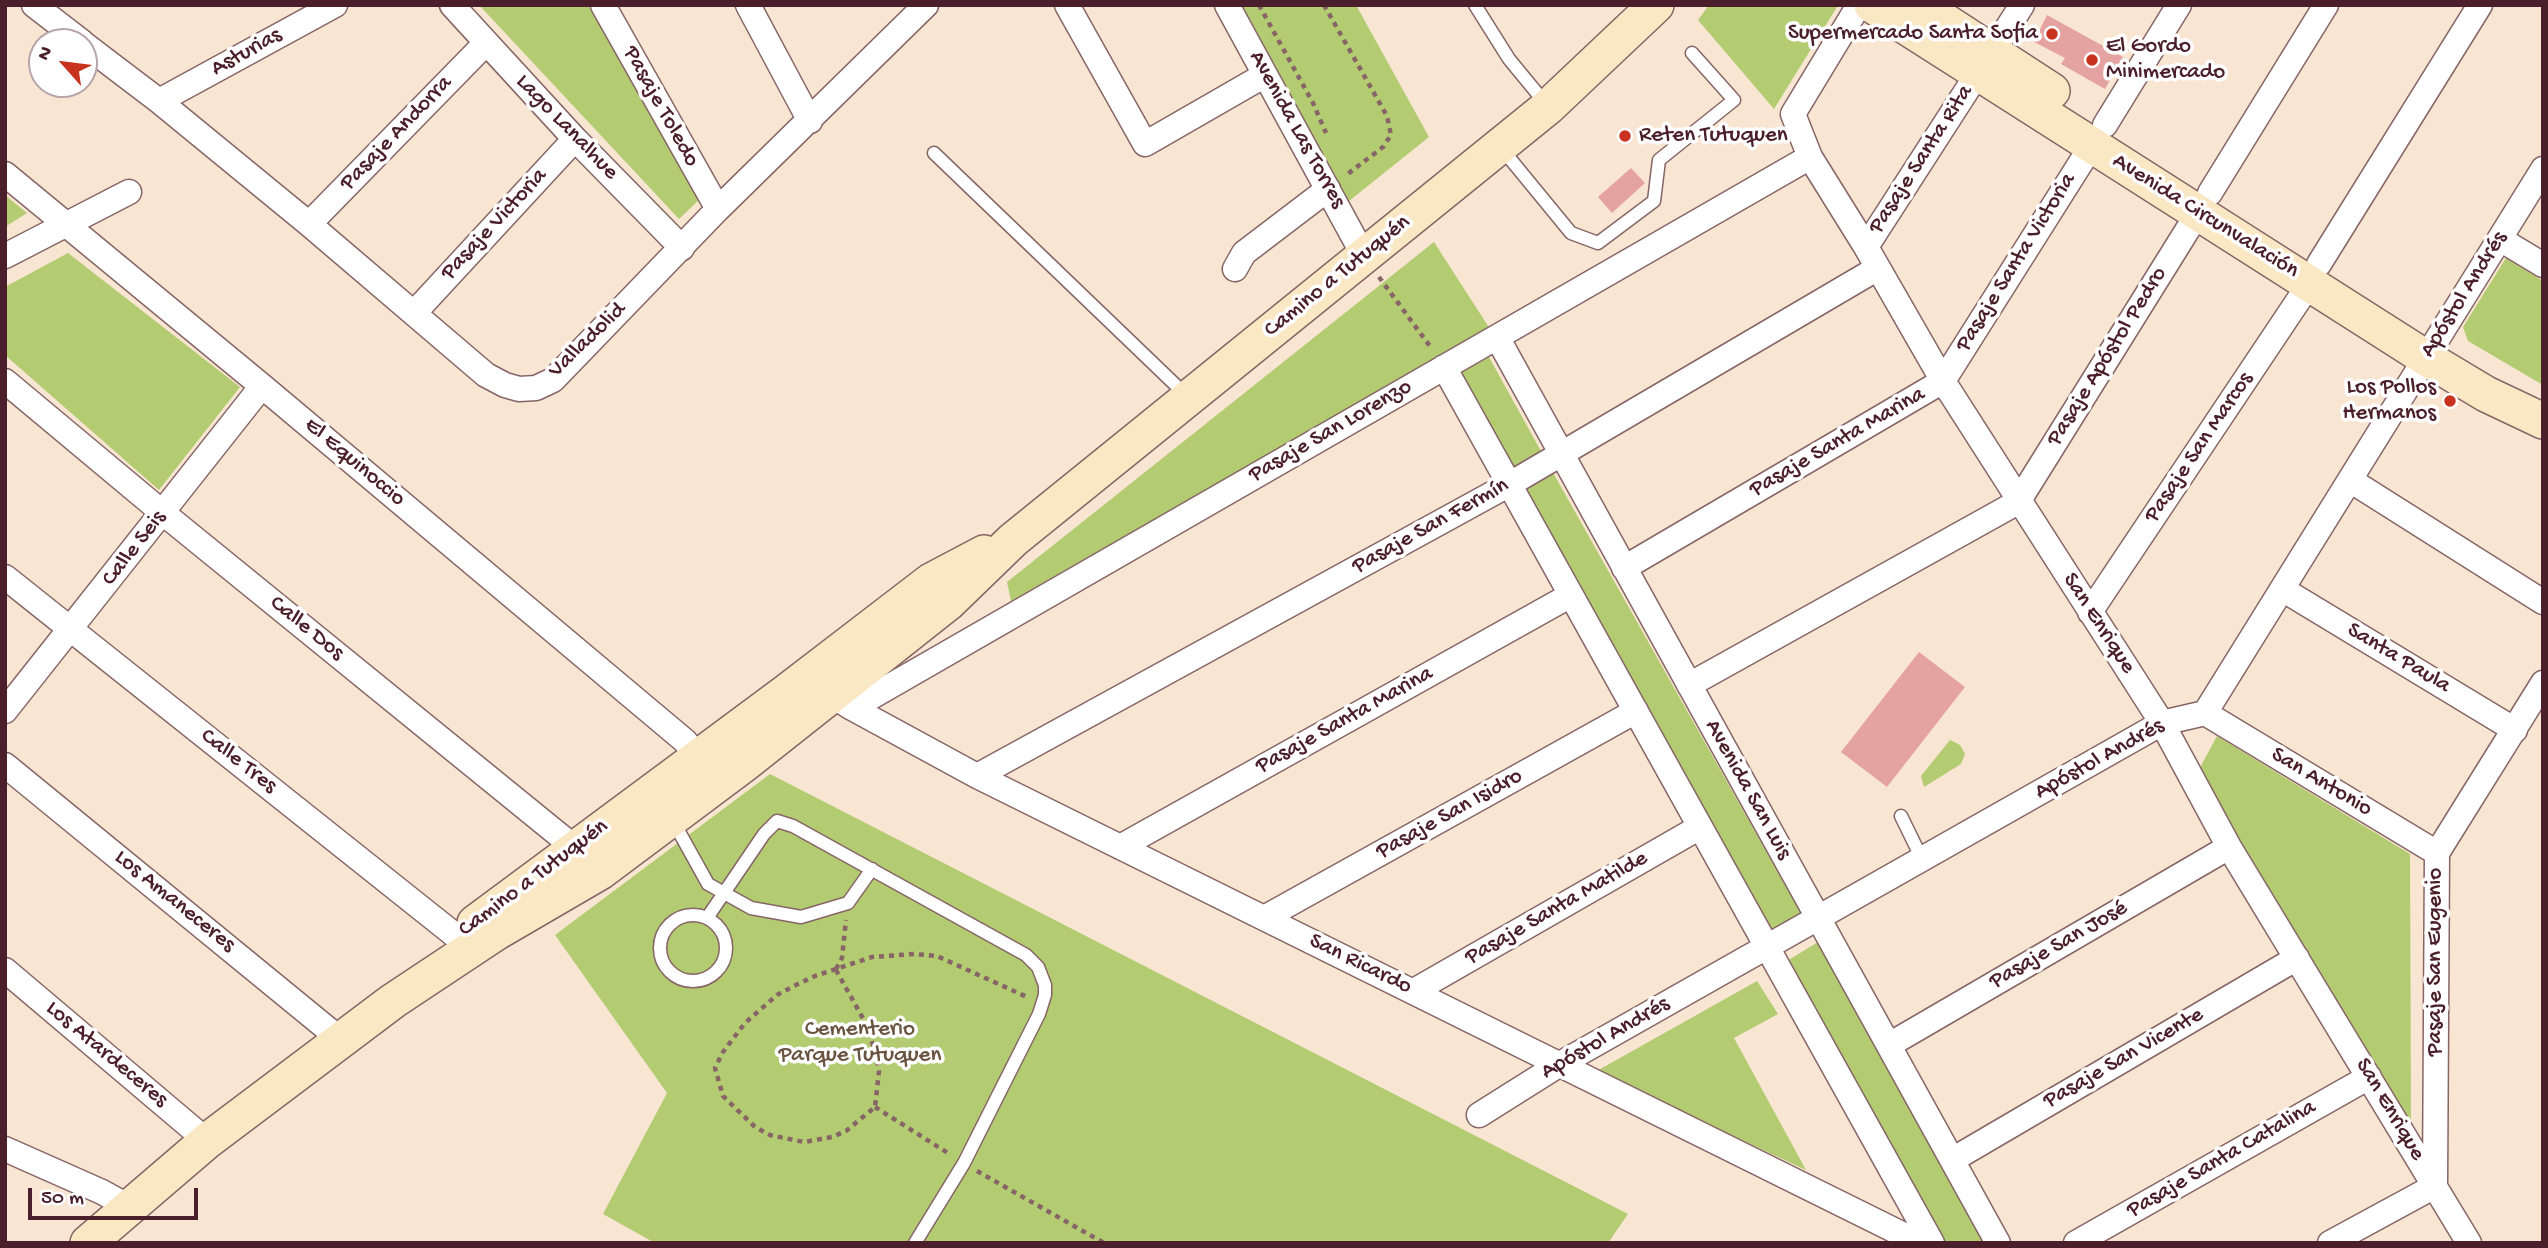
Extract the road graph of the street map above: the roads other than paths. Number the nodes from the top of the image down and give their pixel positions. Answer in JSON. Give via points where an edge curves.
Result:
{"nodes":[{"id":1,"x":34,"y":5,"type":"edge"},
{"id":2,"x":335,"y":5,"type":"edge"},
{"id":3,"x":452,"y":5,"type":"edge"},
{"id":4,"x":603,"y":5,"type":"edge"},
{"id":5,"x":748,"y":5,"type":"edge"},
{"id":6,"x":1067,"y":5,"type":"edge"},
{"id":7,"x":1227,"y":5,"type":"edge"},
{"id":8,"x":1475,"y":5,"type":"edge"},
{"id":9,"x":1656,"y":5,"type":"edge"},
{"id":10,"x":1859,"y":5,"type":"edge"},
{"id":11,"x":1872,"y":5,"type":"edge"},
{"id":12,"x":1920,"y":5,"type":"edge"},
{"id":13,"x":2022,"y":5,"type":"edge"},
{"id":14,"x":2179,"y":5,"type":"edge"},
{"id":15,"x":2326,"y":5,"type":"edge"},
{"id":16,"x":2480,"y":5,"type":"edge"},
{"id":17,"x":915,"y":10,"type":"edge"},
{"id":18,"x":64,"y":28,"type":"edge"},
{"id":19,"x":485,"y":44,"type":"junction"},
{"id":20,"x":1692,"y":53,"type":"dead end"},
{"id":21,"x":98,"y":54,"type":"edge"},
{"id":22,"x":1985,"y":62,"type":"junction"},
{"id":23,"x":1265,"y":75,"type":"junction"},
{"id":24,"x":159,"y":101,"type":"junction"},
{"id":25,"x":1548,"y":107,"type":"junction"},
{"id":26,"x":810,"y":121,"type":"junction"},
{"id":27,"x":2098,"y":135,"type":"junction"},
{"id":28,"x":575,"y":139,"type":"junction"},
{"id":29,"x":1500,"y":146,"type":"junction"},
{"id":30,"x":934,"y":153,"type":"dead end"},
{"id":31,"x":1810,"y":157,"type":"junction"},
{"id":32,"x":2543,"y":169,"type":"edge"},
{"id":33,"x":5,"y":174,"type":"edge"},
{"id":34,"x":1328,"y":190,"type":"junction"},
{"id":35,"x":129,"y":192,"type":"dead end"},
{"id":36,"x":2204,"y":203,"type":"junction"},
{"id":37,"x":718,"y":209,"type":"junction"},
{"id":38,"x":66,"y":224,"type":"junction"},
{"id":39,"x":309,"y":224,"type":"junction"},
{"id":40,"x":2500,"y":239,"type":"junction"},
{"id":41,"x":682,"y":248,"type":"junction"},
{"id":42,"x":5,"y":256,"type":"edge"},
{"id":43,"x":1364,"y":256,"type":"junction"},
{"id":44,"x":1872,"y":258,"type":"junction"},
{"id":45,"x":2543,"y":265,"type":"edge"},
{"id":46,"x":1235,"y":269,"type":"dead end"},
{"id":47,"x":2314,"y":274,"type":"junction"},
{"id":48,"x":415,"y":312,"type":"junction"},
{"id":49,"x":1497,"y":337,"type":"junction"},
{"id":50,"x":2431,"y":349,"type":"junction"},
{"id":51,"x":1444,"y":367,"type":"junction"},
{"id":52,"x":5,"y":381,"type":"edge"},
{"id":53,"x":1943,"y":381,"type":"junction"},
{"id":54,"x":262,"y":386,"type":"junction"},
{"id":55,"x":2543,"y":397,"type":"edge"},
{"id":56,"x":1189,"y":398,"type":"junction"},
{"id":57,"x":2543,"y":421,"type":"edge"},
{"id":58,"x":1561,"y":454,"type":"junction"},
{"id":59,"x":2350,"y":480,"type":"junction"},
{"id":60,"x":1510,"y":484,"type":"junction"},
{"id":61,"x":2018,"y":502,"type":"junction"},
{"id":62,"x":163,"y":513,"type":"junction"},
{"id":63,"x":1625,"y":568,"type":"junction"},
{"id":64,"x":5,"y":576,"type":"edge"},
{"id":65,"x":2282,"y":589,"type":"junction"},
{"id":66,"x":1571,"y":595,"type":"junction"},
{"id":67,"x":2543,"y":601,"type":"edge"},
{"id":68,"x":2090,"y":612,"type":"junction"},
{"id":69,"x":72,"y":630,"type":"junction"},
{"id":70,"x":2543,"y":683,"type":"edge"},
{"id":71,"x":1689,"y":685,"type":"junction"},
{"id":72,"x":829,"y":694,"type":"junction"},
{"id":73,"x":5,"y":711,"type":"edge"},
{"id":74,"x":1636,"y":711,"type":"junction"},
{"id":75,"x":2205,"y":713,"type":"junction"},
{"id":76,"x":2162,"y":723,"type":"junction"},
{"id":77,"x":2515,"y":730,"type":"junction"},
{"id":78,"x":697,"y":757,"type":"junction"},
{"id":79,"x":5,"y":765,"type":"edge"},
{"id":80,"x":977,"y":776,"type":"junction"},
{"id":81,"x":662,"y":784,"type":"junction"},
{"id":82,"x":1901,"y":816,"type":"dead end"},
{"id":83,"x":673,"y":820,"type":"junction"},
{"id":84,"x":1700,"y":827,"type":"junction"},
{"id":85,"x":1119,"y":847,"type":"junction"},
{"id":86,"x":2229,"y":847,"type":"junction"},
{"id":87,"x":575,"y":848,"type":"junction"},
{"id":88,"x":2437,"y":853,"type":"junction"},
{"id":89,"x":1922,"y":859,"type":"junction"},
{"id":90,"x":615,"y":863,"type":"junction"},
{"id":91,"x":872,"y":869,"type":"junction"},
{"id":92,"x":723,"y":894,"type":"junction"},
{"id":93,"x":707,"y":918,"type":"junction"},
{"id":94,"x":1264,"y":918,"type":"junction"},
{"id":95,"x":1818,"y":918,"type":"junction"},
{"id":96,"x":464,"y":942,"type":"junction"},
{"id":97,"x":1767,"y":947,"type":"junction"},
{"id":98,"x":2297,"y":958,"type":"junction"},
{"id":99,"x":5,"y":970,"type":"edge"},
{"id":100,"x":1414,"y":991,"type":"junction"},
{"id":101,"x":336,"y":1035,"type":"junction"},
{"id":102,"x":1889,"y":1045,"type":"junction"},
{"id":103,"x":1560,"y":1064,"type":"junction"},
{"id":104,"x":2369,"y":1077,"type":"junction"},
{"id":105,"x":1479,"y":1115,"type":"dead end"},
{"id":106,"x":200,"y":1135,"type":"junction"},
{"id":107,"x":5,"y":1149,"type":"edge"},
{"id":108,"x":1952,"y":1160,"type":"junction"},
{"id":109,"x":2435,"y":1186,"type":"junction"},
{"id":110,"x":121,"y":1203,"type":"junction"},
{"id":111,"x":74,"y":1243,"type":"edge"},
{"id":112,"x":88,"y":1243,"type":"edge"},
{"id":113,"x":915,"y":1243,"type":"edge"},
{"id":114,"x":1920,"y":1243,"type":"edge"},
{"id":115,"x":1932,"y":1243,"type":"edge"},
{"id":116,"x":1997,"y":1243,"type":"edge"},
{"id":117,"x":2076,"y":1243,"type":"edge"},
{"id":118,"x":2330,"y":1243,"type":"edge"},
{"id":119,"x":2469,"y":1243,"type":"edge"}],
"edges":[{"from":1,"to":18,"type":"street","name":"Valladolid"},
{"from":2,"to":24,"type":"street","name":"Asturias"},
{"from":3,"to":19,"type":"street","name":"Lago Lanalhue"},
{"from":4,"to":37,"type":"street","name":"Pasaje Toledo"},
{"from":5,"to":26,"type":"street"},
{"from":6,"to":23,"type":"street","via":[[1145,144]]},
{"from":7,"to":23,"type":"street","name":"Avenida Las Torres"},
{"from":8,"to":25,"type":"lane","via":[[1509,59]]},
{"from":9,"to":25,"type":"street","name":"Camino a Tutuquén"},
{"from":10,"to":31,"type":"street","name":"San Enrique","via":[[1793,114]]},
{"from":11,"to":22,"type":"street","name":"Avenida Circunvalación"},
{"from":12,"to":22,"type":"street","name":"Avenida Circunvalación"},
{"from":13,"to":22,"type":"street","name":"Pasaje Santa Rita"},
{"from":14,"to":27,"type":"street","name":"Pasaje Santa Victoria"},
{"from":15,"to":36,"type":"street","name":"Pasaje Apóstol Pedro"},
{"from":16,"to":47,"type":"street","name":"Pasaje San Marcos"},
{"from":17,"to":26,"type":"street","name":"Valladolid"},
{"from":19,"to":28,"type":"street","name":"Lago Lanalhue"},
{"from":19,"to":39,"type":"street","name":"Pasaje Andorra"},
{"from":20,"to":29,"type":"lane","via":[[1734,100],[1659,160],[1654,201],[1598,243],[1571,233]]},
{"from":21,"to":24,"type":"street","name":"Valladolid"},
{"from":22,"to":27,"type":"street","name":"Avenida Circunvalación"},
{"from":22,"to":44,"type":"street","name":"Pasaje Santa Rita"},
{"from":23,"to":34,"type":"street","name":"Avenida Las Torres"},
{"from":24,"to":39,"type":"street","name":"Valladolid"},
{"from":25,"to":29,"type":"street","name":"Camino a Tutuquén"},
{"from":26,"to":37,"type":"street","name":"Valladolid"},
{"from":27,"to":36,"type":"street","name":"Avenida Circunvalación"},
{"from":27,"to":53,"type":"street","name":"Pasaje Santa Victoria"},
{"from":28,"to":41,"type":"street","name":"Lago Lanalhue"},
{"from":28,"to":48,"type":"street","name":"Pasaje Victoria"},
{"from":29,"to":43,"type":"street","name":"Camino a Tutuquén"},
{"from":30,"to":56,"type":"lane"},
{"from":31,"to":44,"type":"street","name":"San Enrique"},
{"from":31,"to":49,"type":"street","name":"Pasaje San Lorenzo"},
{"from":32,"to":40,"type":"street","name":"Apóstol Andrés"},
{"from":33,"to":38,"type":"street","name":"El Equinoccio"},
{"from":34,"to":43,"type":"street","name":"Avenida Las Torres"},
{"from":34,"to":46,"type":"street","via":[[1244,253]]},
{"from":35,"to":38,"type":"street"},
{"from":36,"to":47,"type":"street","name":"Avenida Circunvalación"},
{"from":36,"to":61,"type":"street","name":"Pasaje Apóstol Pedro"},
{"from":37,"to":41,"type":"street","name":"Valladolid"},
{"from":38,"to":42,"type":"street"},
{"from":38,"to":54,"type":"street","name":"El Equinoccio"},
{"from":39,"to":48,"type":"street","name":"Valladolid"},
{"from":40,"to":45,"type":"street"},
{"from":40,"to":50,"type":"street","name":"Apóstol Andrés"},
{"from":41,"to":48,"type":"street","name":"Valladolid","via":[[552,380],[536,387],[519,389],[486,375]]},
{"from":43,"to":56,"type":"street","name":"Camino a Tutuquén"},
{"from":44,"to":53,"type":"street","name":"San Enrique"},
{"from":44,"to":58,"type":"street","name":"Pasaje San Fermín"},
{"from":47,"to":50,"type":"street","name":"Avenida Circunvalación"},
{"from":47,"to":68,"type":"street","name":"Pasaje San Marcos"},
{"from":49,"to":51,"type":"street","name":"Pasaje San Lorenzo"},
{"from":49,"to":58,"type":"street","name":"Avenida San Luis"},
{"from":50,"to":55,"type":"street","name":"Avenida Circunvalación"},
{"from":50,"to":57,"type":"street","name":"Avenida Circunvalación","via":[[2486,394]]},
{"from":50,"to":59,"type":"street","name":"Apóstol Andrés"},
{"from":51,"to":60,"type":"street"},
{"from":51,"to":72,"type":"street","name":"Pasaje San Lorenzo"},
{"from":52,"to":62,"type":"street","name":"Calle Dos"},
{"from":53,"to":61,"type":"street","name":"San Enrique"},
{"from":53,"to":63,"type":"street","name":"Pasaje Santa Marina"},
{"from":54,"to":62,"type":"street","name":"Calle Seis"},
{"from":54,"to":78,"type":"street","name":"El Equinoccio","via":[[685,741]]},
{"from":56,"to":72,"type":"street","name":"Camino a Tutuquén","via":[[1013,540],[950,602]]},
{"from":58,"to":60,"type":"street","name":"Pasaje San Fermín"},
{"from":58,"to":63,"type":"street","name":"Avenida San Luis"},
{"from":59,"to":65,"type":"street","name":"Apóstol Andrés"},
{"from":59,"to":67,"type":"street"},
{"from":60,"to":66,"type":"street"},
{"from":60,"to":80,"type":"street","name":"Pasaje San Fermín"},
{"from":61,"to":68,"type":"street","name":"San Enrique"},
{"from":61,"to":71,"type":"street"},
{"from":62,"to":69,"type":"street","name":"Calle Seis"},
{"from":62,"to":87,"type":"street","name":"Calle Dos"},
{"from":63,"to":71,"type":"street","name":"Avenida San Luis"},
{"from":64,"to":69,"type":"street","name":"Calle Tres"},
{"from":65,"to":75,"type":"street","name":"Apóstol Andrés"},
{"from":65,"to":77,"type":"street","name":"Santa Paula"},
{"from":66,"to":74,"type":"street"},
{"from":66,"to":85,"type":"street","name":"Pasaje Santa Marina"},
{"from":68,"to":76,"type":"street","name":"San Enrique"},
{"from":69,"to":73,"type":"street","name":"Calle Seis"},
{"from":69,"to":96,"type":"street","name":"Calle Tres"},
{"from":70,"to":77,"type":"street","name":"Pasaje San Eugenio"},
{"from":71,"to":95,"type":"street","name":"Avenida San Luis"},
{"from":72,"to":78,"type":"street","name":"Camino a Tutuquén"},
{"from":72,"to":80,"type":"street","name":"San Ricardo"},
{"from":72,"to":83,"type":"street","name":"Camino a Tutuquén"},
{"from":74,"to":84,"type":"street"},
{"from":74,"to":94,"type":"street","name":"Pasaje San Isidro"},
{"from":75,"to":76,"type":"street","name":"Apóstol Andrés"},
{"from":75,"to":88,"type":"street","name":"San Antonio"},
{"from":76,"to":86,"type":"street","name":"San Enrique"},
{"from":76,"to":89,"type":"street","name":"Apóstol Andrés"},
{"from":77,"to":88,"type":"street","name":"Pasaje San Eugenio"},
{"from":78,"to":81,"type":"street","name":"Camino a Tutuquén"},
{"from":79,"to":101,"type":"street","name":"Los Amaneceres"},
{"from":80,"to":85,"type":"street","name":"San Ricardo"},
{"from":81,"to":83,"type":"street"},
{"from":81,"to":87,"type":"street","name":"Camino a Tutuquén"},
{"from":82,"to":89,"type":"lane"},
{"from":83,"to":90,"type":"street","name":"Camino a Tutuquén"},
{"from":83,"to":92,"type":"lane","via":[[708,884]]},
{"from":84,"to":97,"type":"street"},
{"from":84,"to":100,"type":"street","name":"Pasaje Santa Matilde"},
{"from":85,"to":94,"type":"street","name":"San Ricardo"},
{"from":86,"to":98,"type":"street","name":"San Enrique"},
{"from":86,"to":102,"type":"street","name":"Pasaje San José"},
{"from":87,"to":90,"type":"street","name":"Calle Dos"},
{"from":87,"to":96,"type":"street","name":"Camino a Tutuquén"},
{"from":88,"to":109,"type":"street","name":"Pasaje San Eugenio"},
{"from":89,"to":95,"type":"street","name":"Apóstol Andrés"},
{"from":90,"to":96,"type":"street","name":"Camino a Tutuquén"},
{"from":91,"to":92,"type":"lane","via":[[848,903],[801,917],[751,908]]},
{"from":91,"to":92,"type":"lane","via":[[777,821]]},
{"from":91,"to":113,"type":"lane","via":[[1027,955],[1045,985],[1043,1005],[964,1163]]},
{"from":92,"to":93,"type":"lane"},
{"from":93,"to":93,"type":"lane","via":[[679,918],[663,933],[661,957],[680,978],[704,979],[722,964],[725,942],[718,926]]},
{"from":94,"to":100,"type":"street","name":"San Ricardo"},
{"from":95,"to":97,"type":"street","name":"Apóstol Andrés"},
{"from":95,"to":102,"type":"street","name":"Avenida San Luis"},
{"from":96,"to":101,"type":"street","name":"Camino a Tutuquén","via":[[393,1001]]},
{"from":97,"to":103,"type":"street","name":"Apóstol Andrés"},
{"from":97,"to":115,"type":"street"},
{"from":98,"to":104,"type":"street","name":"San Enrique"},
{"from":98,"to":108,"type":"street","name":"Pasaje San Vicente"},
{"from":99,"to":106,"type":"street","name":"Los Atardeceres"},
{"from":100,"to":103,"type":"street","name":"San Ricardo"},
{"from":101,"to":106,"type":"street","name":"Camino a Tutuquén"},
{"from":102,"to":108,"type":"street","name":"Avenida San Luis"},
{"from":103,"to":105,"type":"street","name":"Apóstol Andrés"},
{"from":103,"to":114,"type":"street","name":"San Ricardo"},
{"from":104,"to":109,"type":"street","name":"San Enrique"},
{"from":104,"to":117,"type":"street","name":"Pasaje Santa Catalina"},
{"from":106,"to":110,"type":"street","name":"Camino a Tutuquén","via":[[137,1173]]},
{"from":107,"to":110,"type":"street"},
{"from":108,"to":116,"type":"street","name":"Avenida San Luis"},
{"from":109,"to":118,"type":"street"},
{"from":109,"to":119,"type":"street","name":"San Enrique"},
{"from":110,"to":111,"type":"street","name":"Camino a Tutuquén"},
{"from":110,"to":112,"type":"street","name":"Camino a Tutuquén"}]}
